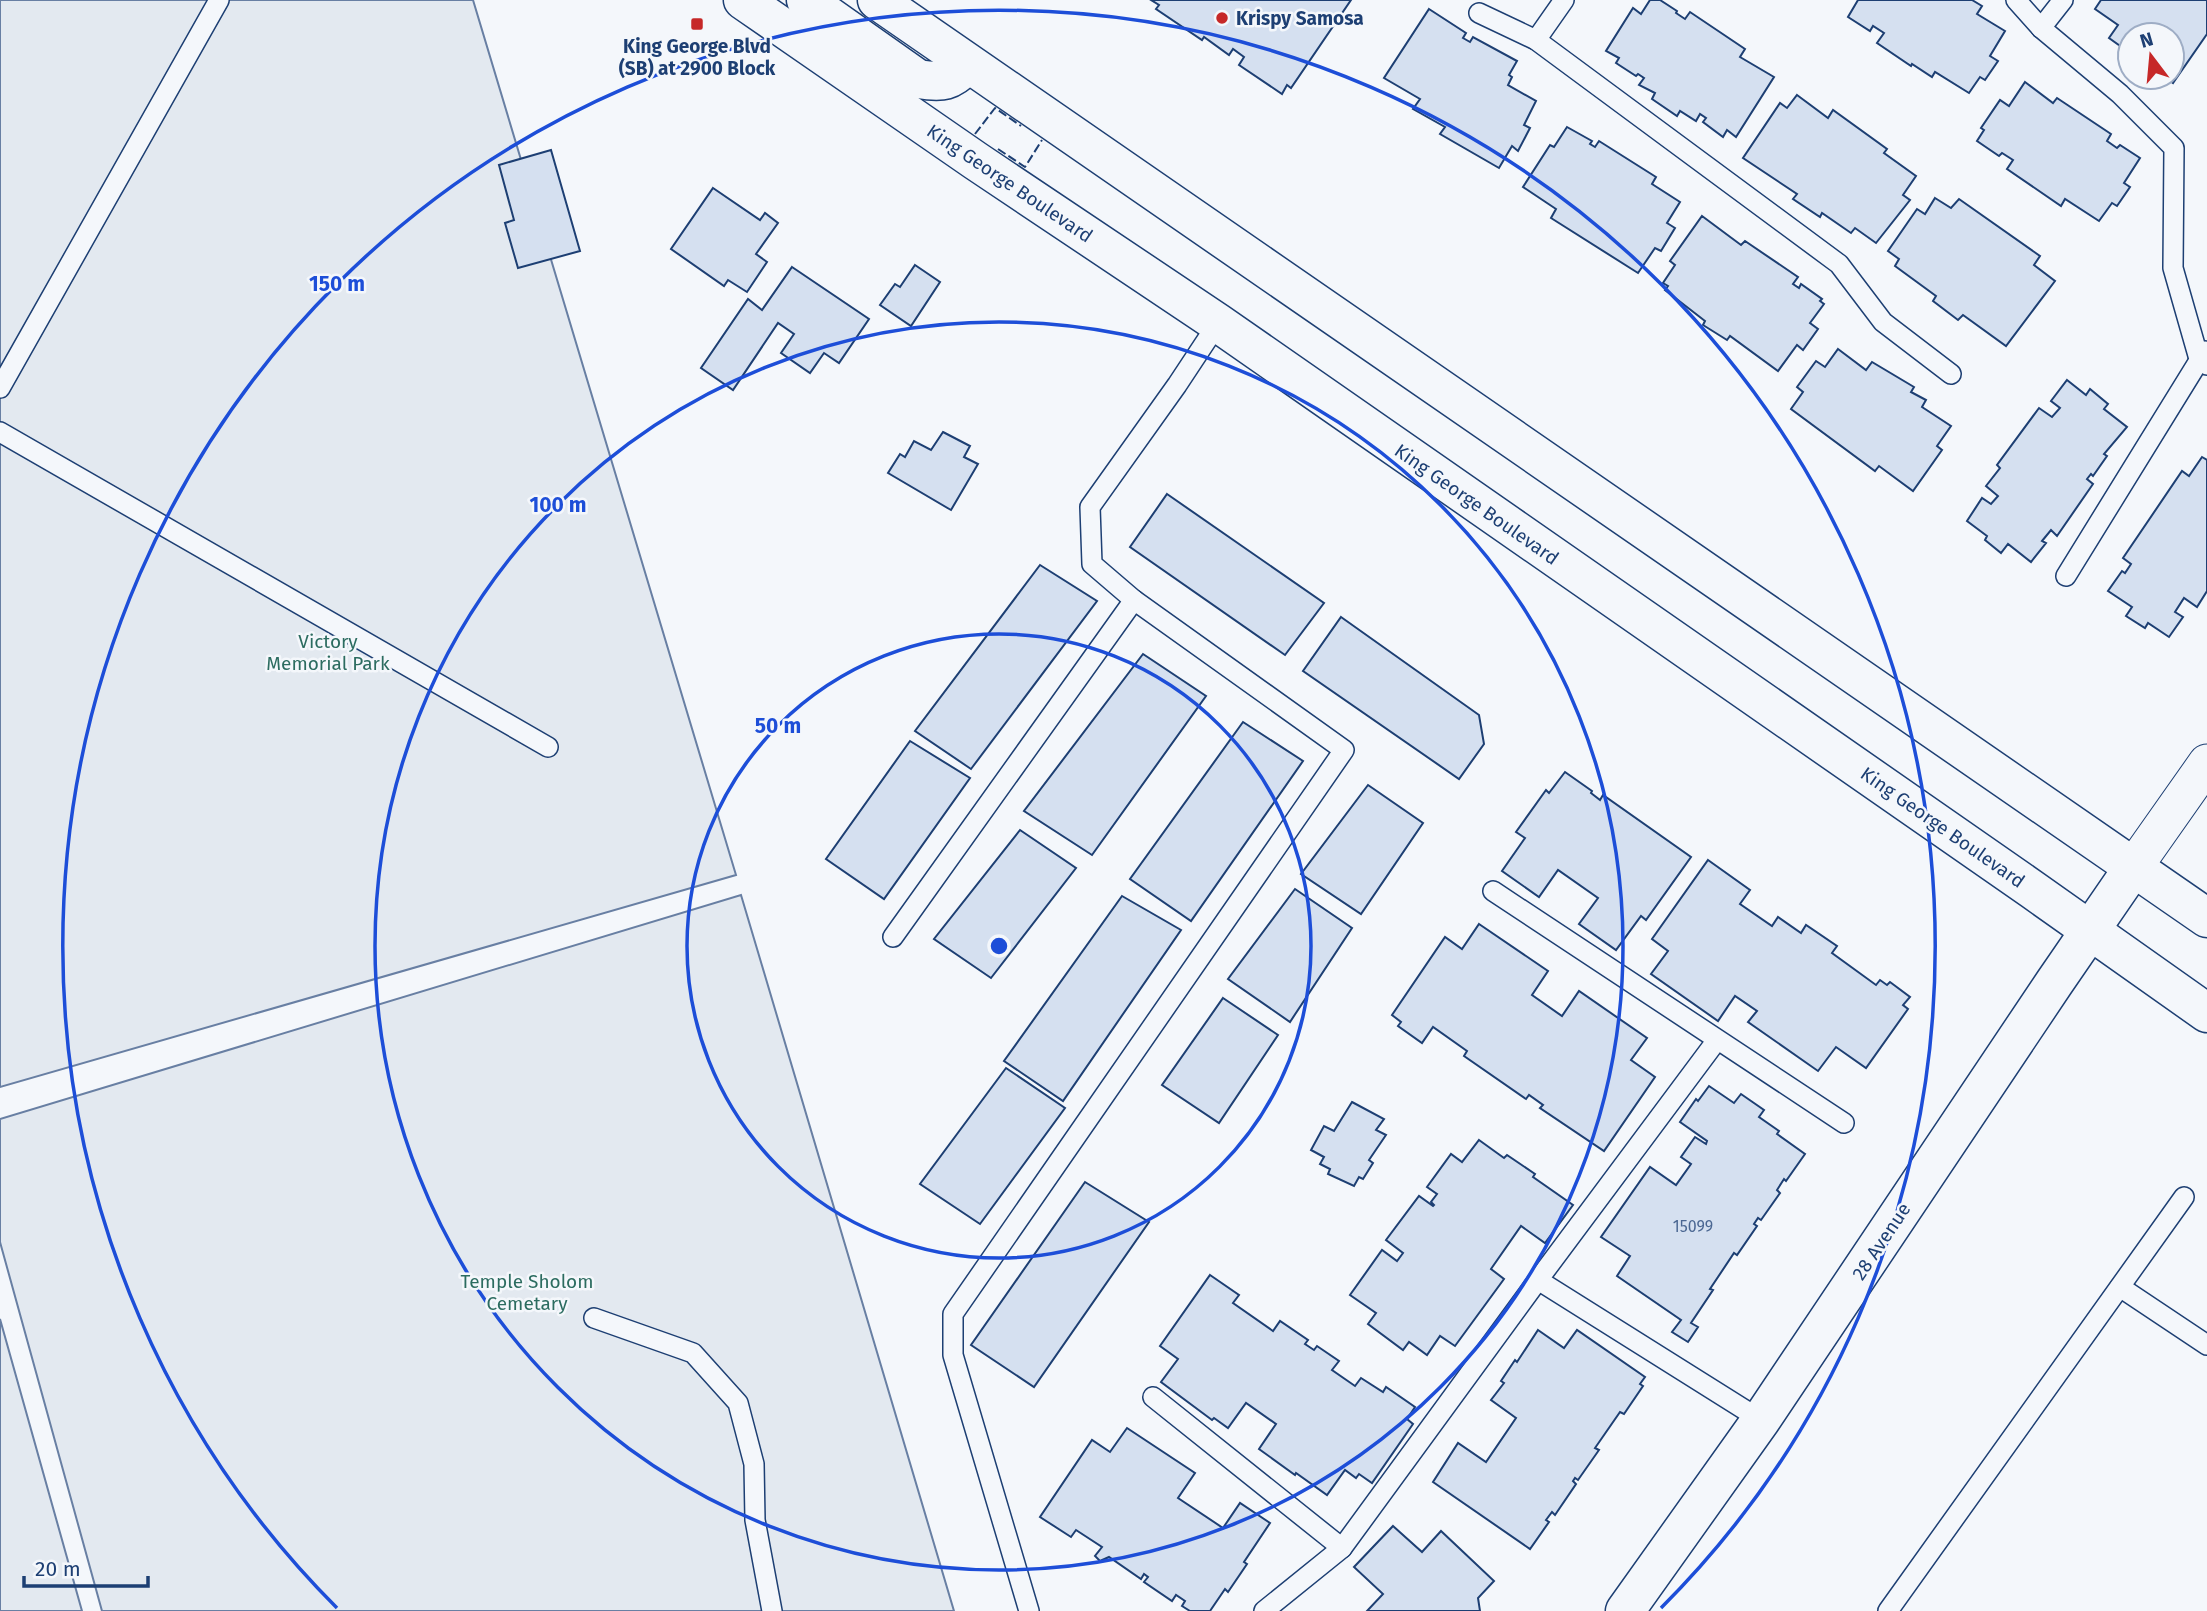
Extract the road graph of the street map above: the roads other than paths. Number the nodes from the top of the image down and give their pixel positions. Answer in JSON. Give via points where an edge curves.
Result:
{"nodes":[{"id":1,"x":219,"y":0,"type":"edge"},
{"id":2,"x":743,"y":0,"type":"edge"},
{"id":3,"x":806,"y":0,"type":"edge"},
{"id":4,"x":877,"y":0,"type":"edge"},
{"id":5,"x":1564,"y":0,"type":"edge"},
{"id":6,"x":2016,"y":0,"type":"edge"},
{"id":7,"x":2063,"y":0,"type":"edge"},
{"id":8,"x":1479,"y":13,"type":"dead end"},
{"id":9,"x":2041,"y":28,"type":"junction"},
{"id":10,"x":1536,"y":40,"type":"junction"},
{"id":11,"x":968,"y":64,"type":"junction"},
{"id":12,"x":1218,"y":323,"type":"junction"},
{"id":13,"x":2204,"y":358,"type":"edge"},
{"id":14,"x":1951,"y":374,"type":"dead end"},
{"id":15,"x":0,"y":388,"type":"edge"},
{"id":16,"x":0,"y":432,"type":"edge"},
{"id":17,"x":2066,"y":576,"type":"dead end"},
{"id":18,"x":1134,"y":600,"type":"junction"},
{"id":19,"x":548,"y":747,"type":"dead end"},
{"id":20,"x":2207,"y":763,"type":"edge"},
{"id":21,"x":2133,"y":868,"type":"junction"},
{"id":22,"x":1493,"y":891,"type":"dead end"},
{"id":23,"x":2207,"y":918,"type":"edge"},
{"id":24,"x":2090,"y":930,"type":"junction"},
{"id":25,"x":893,"y":937,"type":"dead end"},
{"id":26,"x":2207,"y":1013,"type":"edge"},
{"id":27,"x":1717,"y":1040,"type":"junction"},
{"id":28,"x":1844,"y":1123,"type":"dead end"},
{"id":29,"x":2184,"y":1197,"type":"dead end"},
{"id":30,"x":1538,"y":1280,"type":"junction"},
{"id":31,"x":2120,"y":1287,"type":"junction"},
{"id":32,"x":594,"y":1318,"type":"dead end"},
{"id":33,"x":2207,"y":1345,"type":"edge"},
{"id":34,"x":1153,"y":1397,"type":"dead end"},
{"id":35,"x":1761,"y":1420,"type":"junction"},
{"id":36,"x":1342,"y":1548,"type":"junction"},
{"id":37,"x":772,"y":1611,"type":"edge"},
{"id":38,"x":1030,"y":1611,"type":"edge"},
{"id":39,"x":1264,"y":1611,"type":"edge"},
{"id":40,"x":1625,"y":1611,"type":"edge"},
{"id":41,"x":1888,"y":1611,"type":"edge"}],
"edges":[{"from":1,"to":15,"type":"lane"},
{"from":2,"to":12,"type":"main road","name":"King George Boulevard"},
{"from":3,"to":11,"type":"main road","via":[[918,79],[939,82],[956,77]]},
{"from":4,"to":11,"type":"main road"},
{"from":5,"to":10,"type":"lane"},
{"from":6,"to":9,"type":"lane"},
{"from":7,"to":9,"type":"lane"},
{"from":8,"to":10,"type":"lane"},
{"from":9,"to":13,"type":"lane","via":[[2120,94],[2174,148],[2173,268]]},
{"from":10,"to":14,"type":"lane","via":[[1839,264],[1883,322]]},
{"from":11,"to":21,"type":"main road"},
{"from":12,"to":18,"type":"lane","via":[[1090,506],[1092,564]]},
{"from":12,"to":24,"type":"main road","name":"King George Boulevard"},
{"from":13,"to":17,"type":"lane"},
{"from":16,"to":19,"type":"lane"},
{"from":18,"to":25,"type":"lane"},
{"from":18,"to":38,"type":"lane","via":[[1344,750],[953,1314],[953,1354]]},
{"from":20,"to":21,"type":"street"},
{"from":21,"to":23,"type":"main road"},
{"from":21,"to":24,"type":"main road","name":"28 Avenue"},
{"from":22,"to":27,"type":"lane"},
{"from":24,"to":26,"type":"main road","name":"King George Boulevard"},
{"from":24,"to":35,"type":"main road","name":"28 Avenue"},
{"from":27,"to":28,"type":"lane"},
{"from":27,"to":30,"type":"lane"},
{"from":29,"to":31,"type":"lane"},
{"from":30,"to":35,"type":"lane"},
{"from":30,"to":36,"type":"lane"},
{"from":31,"to":33,"type":"lane"},
{"from":31,"to":41,"type":"lane"},
{"from":32,"to":37,"type":"lane","via":[[693,1353],[738,1403],[754,1464],[755,1520]]},
{"from":34,"to":36,"type":"lane"},
{"from":35,"to":40,"type":"main road","name":"28 Avenue"},
{"from":36,"to":39,"type":"lane"}]}
